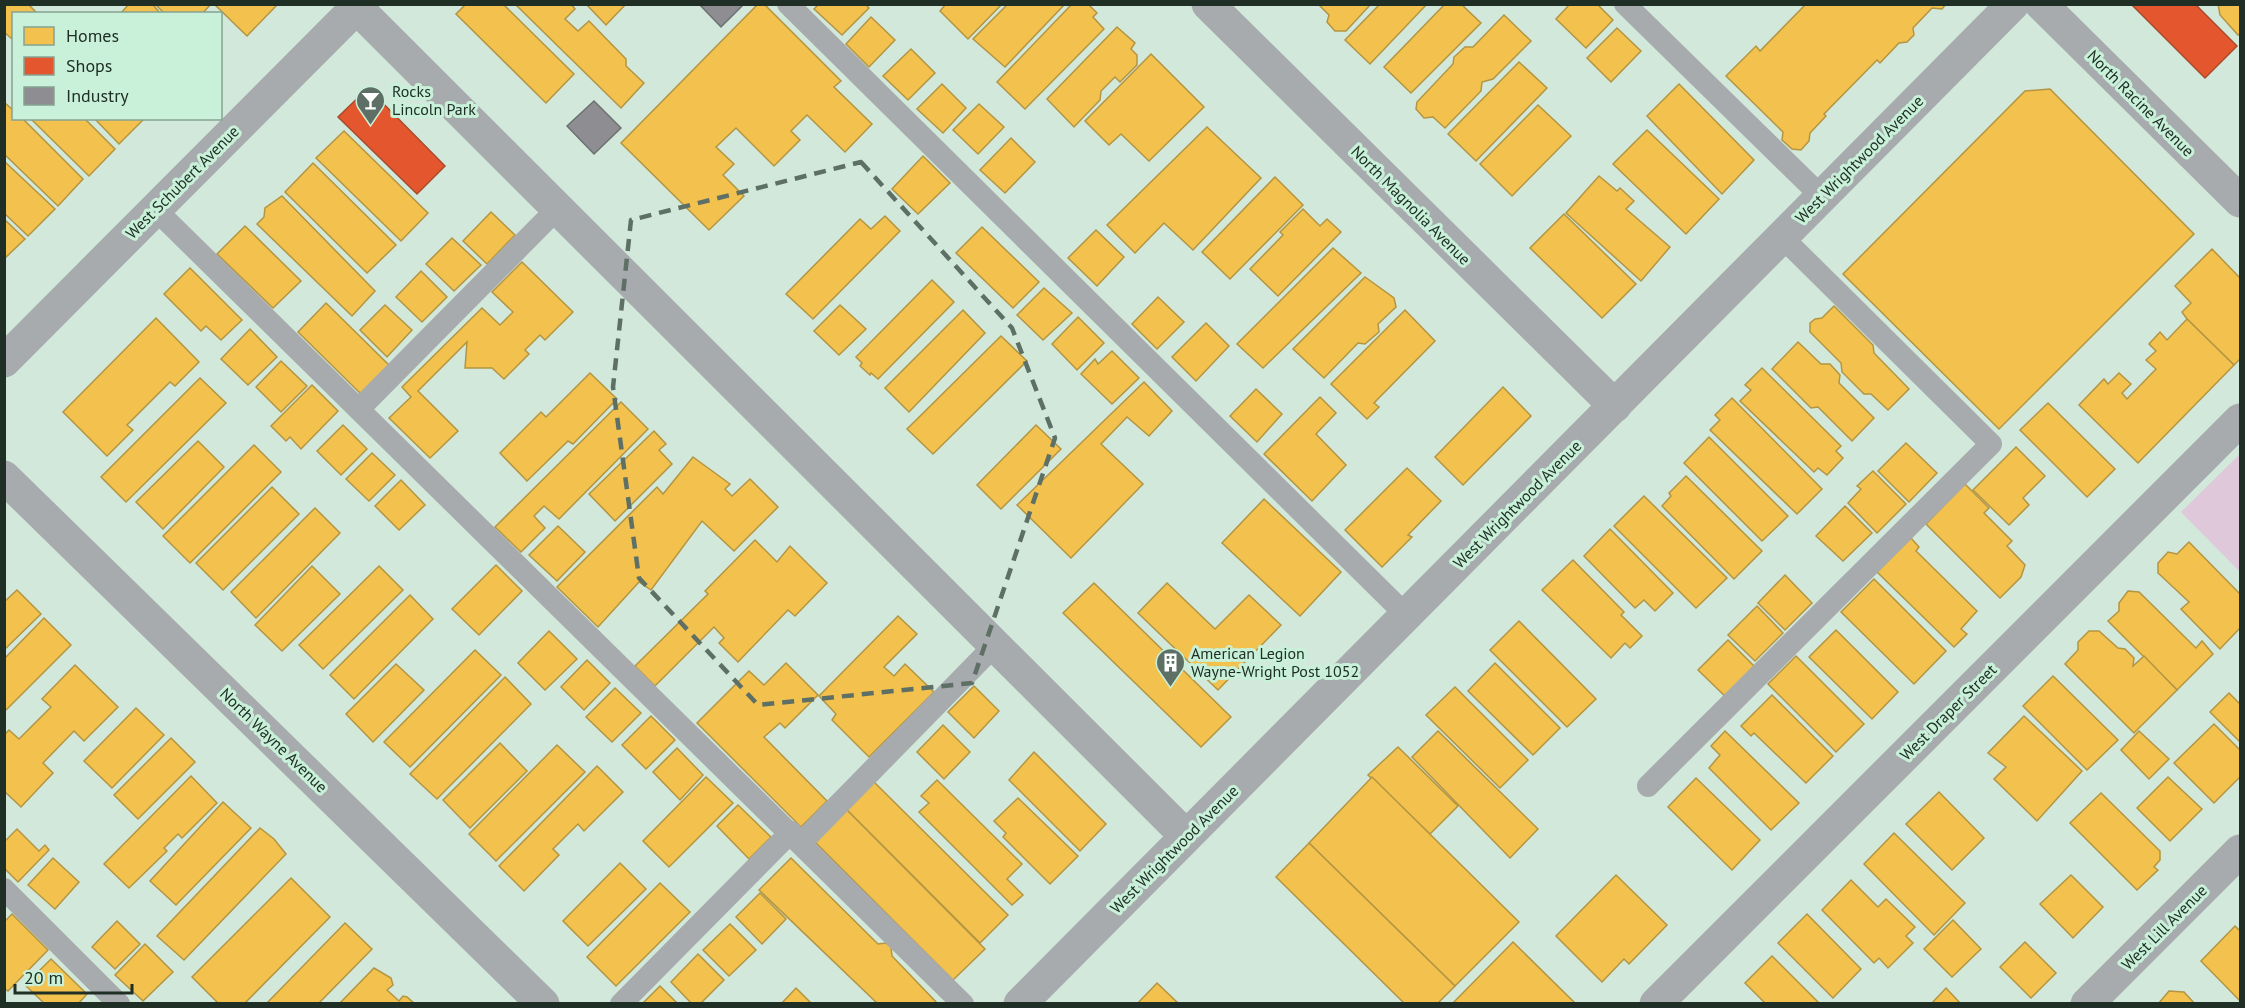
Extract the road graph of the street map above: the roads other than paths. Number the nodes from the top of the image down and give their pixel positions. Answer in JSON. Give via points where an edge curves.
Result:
{"nodes":[{"id":1,"x":788,"y":4,"type":"edge"},
{"id":2,"x":1208,"y":4,"type":"edge"},
{"id":3,"x":1625,"y":4,"type":"edge"},
{"id":4,"x":2013,"y":4,"type":"edge"},
{"id":5,"x":2041,"y":4,"type":"edge"},
{"id":6,"x":356,"y":6,"type":"edge"},
{"id":7,"x":1822,"y":196,"type":"junction"},
{"id":8,"x":2241,"y":201,"type":"edge"},
{"id":9,"x":155,"y":209,"type":"junction"},
{"id":10,"x":557,"y":209,"type":"junction"},
{"id":11,"x":1782,"y":237,"type":"junction"},
{"id":12,"x":4,"y":361,"type":"edge"},
{"id":13,"x":1615,"y":406,"type":"junction"},
{"id":14,"x":359,"y":409,"type":"junction"},
{"id":15,"x":2241,"y":420,"type":"edge"},
{"id":16,"x":4,"y":477,"type":"edge"},
{"id":17,"x":1406,"y":615,"type":"junction"},
{"id":18,"x":994,"y":646,"type":"junction"},
{"id":19,"x":1648,"y":786,"type":"dead end"},
{"id":20,"x":1186,"y":836,"type":"junction"},
{"id":21,"x":796,"y":837,"type":"junction"},
{"id":22,"x":2241,"y":851,"type":"edge"},
{"id":23,"x":4,"y":889,"type":"edge"},
{"id":24,"x":119,"y":1004,"type":"edge"},
{"id":25,"x":543,"y":1004,"type":"edge"},
{"id":26,"x":621,"y":1004,"type":"edge"},
{"id":27,"x":963,"y":1004,"type":"edge"},
{"id":28,"x":1020,"y":1004,"type":"edge"},
{"id":29,"x":1656,"y":1004,"type":"edge"},
{"id":30,"x":2087,"y":1004,"type":"edge"}],
"edges":[{"from":1,"to":17,"type":"lane"},
{"from":2,"to":13,"type":"street","name":"North Magnolia Avenue"},
{"from":3,"to":7,"type":"lane"},
{"from":4,"to":7,"type":"street","name":"West Wrightwood Avenue"},
{"from":5,"to":8,"type":"street","name":"North Racine Avenue"},
{"from":6,"to":9,"type":"street","name":"West Schubert Avenue"},
{"from":6,"to":10,"type":"street"},
{"from":7,"to":11,"type":"street","name":"West Wrightwood Avenue"},
{"from":9,"to":12,"type":"street","name":"West Schubert Avenue"},
{"from":9,"to":14,"type":"lane"},
{"from":10,"to":14,"type":"lane"},
{"from":10,"to":18,"type":"street"},
{"from":11,"to":13,"type":"street","name":"West Wrightwood Avenue"},
{"from":11,"to":19,"type":"lane","via":[[1991,444]]},
{"from":13,"to":17,"type":"street","name":"West Wrightwood Avenue"},
{"from":14,"to":21,"type":"lane"},
{"from":15,"to":29,"type":"street","name":"West Draper Street"},
{"from":16,"to":25,"type":"street","name":"North Wayne Avenue"},
{"from":17,"to":20,"type":"street","name":"West Wrightwood Avenue"},
{"from":18,"to":20,"type":"street"},
{"from":18,"to":21,"type":"lane"},
{"from":20,"to":28,"type":"street","name":"West Wrightwood Avenue"},
{"from":21,"to":26,"type":"lane"},
{"from":21,"to":27,"type":"lane"},
{"from":22,"to":30,"type":"street","name":"West Lill Avenue"},
{"from":23,"to":24,"type":"lane"}]}
